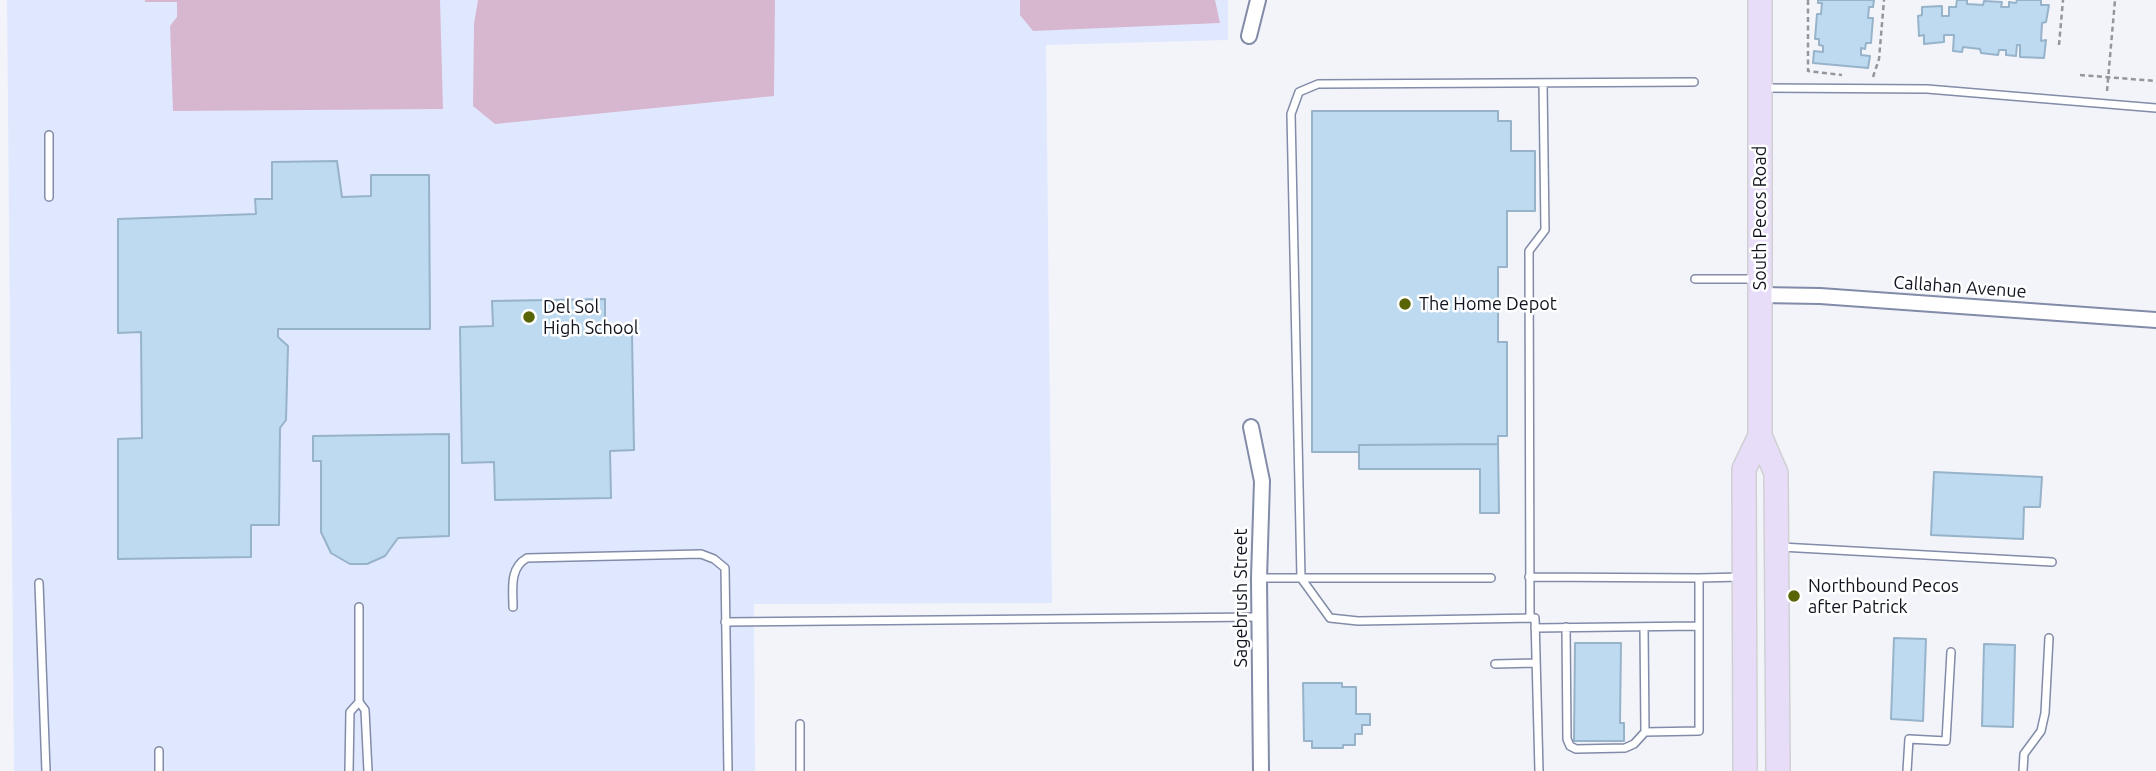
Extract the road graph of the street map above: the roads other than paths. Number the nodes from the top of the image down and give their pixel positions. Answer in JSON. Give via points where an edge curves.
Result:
{"nodes":[{"id":1,"x":1258,"y":0,"type":"edge"},
{"id":2,"x":1760,"y":0,"type":"edge"},
{"id":3,"x":1249,"y":36,"type":"dead end"},
{"id":4,"x":1694,"y":82,"type":"dead end"},
{"id":5,"x":1543,"y":83,"type":"junction"},
{"id":6,"x":1760,"y":88,"type":"junction"},
{"id":7,"x":2156,"y":108,"type":"edge"},
{"id":8,"x":49,"y":135,"type":"dead end"},
{"id":9,"x":49,"y":198,"type":"dead end"},
{"id":10,"x":1695,"y":279,"type":"dead end"},
{"id":11,"x":1760,"y":287,"type":"junction"},
{"id":12,"x":2156,"y":320,"type":"edge"},
{"id":13,"x":1251,"y":427,"type":"dead end"},
{"id":14,"x":1760,"y":436,"type":"junction"},
{"id":15,"x":1777,"y":546,"type":"junction"},
{"id":16,"x":2052,"y":562,"type":"dead end"},
{"id":17,"x":1530,"y":577,"type":"junction"},
{"id":18,"x":1744,"y":577,"type":"junction"},
{"id":19,"x":1259,"y":578,"type":"junction"},
{"id":20,"x":1301,"y":578,"type":"junction"},
{"id":21,"x":1491,"y":578,"type":"dead end"},
{"id":22,"x":1699,"y":578,"type":"junction"},
{"id":23,"x":39,"y":583,"type":"dead end"},
{"id":24,"x":359,"y":607,"type":"dead end"},
{"id":25,"x":513,"y":607,"type":"dead end"},
{"id":26,"x":1260,"y":617,"type":"junction"},
{"id":27,"x":1530,"y":618,"type":"junction"},
{"id":28,"x":726,"y":622,"type":"junction"},
{"id":29,"x":1699,"y":626,"type":"junction"},
{"id":30,"x":1566,"y":627,"type":"junction"},
{"id":31,"x":1644,"y":627,"type":"junction"},
{"id":32,"x":1535,"y":628,"type":"junction"},
{"id":33,"x":2049,"y":638,"type":"dead end"},
{"id":34,"x":1951,"y":652,"type":"dead end"},
{"id":35,"x":1536,"y":663,"type":"junction"},
{"id":36,"x":1495,"y":664,"type":"dead end"},
{"id":37,"x":359,"y":702,"type":"junction"},
{"id":38,"x":800,"y":724,"type":"dead end"},
{"id":39,"x":1645,"y":732,"type":"junction"},
{"id":40,"x":159,"y":751,"type":"dead end"},
{"id":41,"x":46,"y":771,"type":"edge"},
{"id":42,"x":159,"y":771,"type":"edge"},
{"id":43,"x":349,"y":771,"type":"edge"},
{"id":44,"x":368,"y":771,"type":"edge"},
{"id":45,"x":728,"y":771,"type":"edge"},
{"id":46,"x":800,"y":771,"type":"edge"},
{"id":47,"x":1261,"y":771,"type":"edge"},
{"id":48,"x":1539,"y":771,"type":"edge"},
{"id":49,"x":1745,"y":771,"type":"edge"},
{"id":50,"x":1778,"y":771,"type":"edge"},
{"id":51,"x":1907,"y":771,"type":"edge"},
{"id":52,"x":2023,"y":771,"type":"edge"}],
"edges":[{"from":1,"to":3,"type":"street"},
{"from":2,"to":6,"type":"main road","name":"South Pecos Road"},
{"from":4,"to":5,"type":"lane"},
{"from":5,"to":17,"type":"lane","via":[[1545,230],[1529,251]]},
{"from":5,"to":20,"type":"lane","via":[[1318,84],[1299,92],[1290,114]]},
{"from":6,"to":7,"type":"lane","via":[[1927,89]]},
{"from":6,"to":11,"type":"main road","name":"South Pecos Road"},
{"from":8,"to":9,"type":"lane"},
{"from":10,"to":11,"type":"lane"},
{"from":11,"to":12,"type":"street","name":"Callahan Avenue","via":[[1820,296]]},
{"from":11,"to":14,"type":"main road","name":"South Pecos Road"},
{"from":13,"to":19,"type":"street","name":"Sagebrush Street","via":[[1262,481]]},
{"from":14,"to":15,"type":"main road","name":"South Pecos Road","via":[[1776,473]]},
{"from":14,"to":18,"type":"main road","name":"South Pecos Road","via":[[1744,470]]},
{"from":15,"to":16,"type":"lane"},
{"from":15,"to":50,"type":"main road","name":"South Pecos Road"},
{"from":17,"to":22,"type":"lane"},
{"from":17,"to":27,"type":"lane"},
{"from":18,"to":22,"type":"lane"},
{"from":18,"to":49,"type":"main road","name":"South Pecos Road"},
{"from":19,"to":20,"type":"lane"},
{"from":19,"to":26,"type":"street","name":"Sagebrush Street"},
{"from":20,"to":21,"type":"lane"},
{"from":20,"to":27,"type":"lane","via":[[1330,618]]},
{"from":22,"to":29,"type":"lane"},
{"from":23,"to":41,"type":"lane"},
{"from":24,"to":37,"type":"lane"},
{"from":25,"to":28,"type":"lane","via":[[513,575],[527,558],[701,554],[725,568]]},
{"from":26,"to":28,"type":"lane"},
{"from":26,"to":47,"type":"street","name":"Sagebrush Street"},
{"from":27,"to":32,"type":"lane","via":[[1535,618]]},
{"from":28,"to":45,"type":"lane"},
{"from":29,"to":31,"type":"lane"},
{"from":29,"to":39,"type":"lane","via":[[1699,731]]},
{"from":30,"to":31,"type":"lane"},
{"from":30,"to":32,"type":"lane"},
{"from":30,"to":39,"type":"lane","via":[[1570,746],[1625,748]]},
{"from":31,"to":39,"type":"lane"},
{"from":32,"to":35,"type":"lane"},
{"from":33,"to":52,"type":"lane","via":[[2045,713],[2041,731],[2024,754]]},
{"from":34,"to":51,"type":"lane","via":[[1946,741],[1909,739]]},
{"from":35,"to":36,"type":"lane"},
{"from":35,"to":48,"type":"lane"},
{"from":37,"to":43,"type":"lane","via":[[350,712]]},
{"from":37,"to":44,"type":"lane","via":[[365,710]]},
{"from":38,"to":46,"type":"lane"},
{"from":40,"to":42,"type":"lane"}]}
